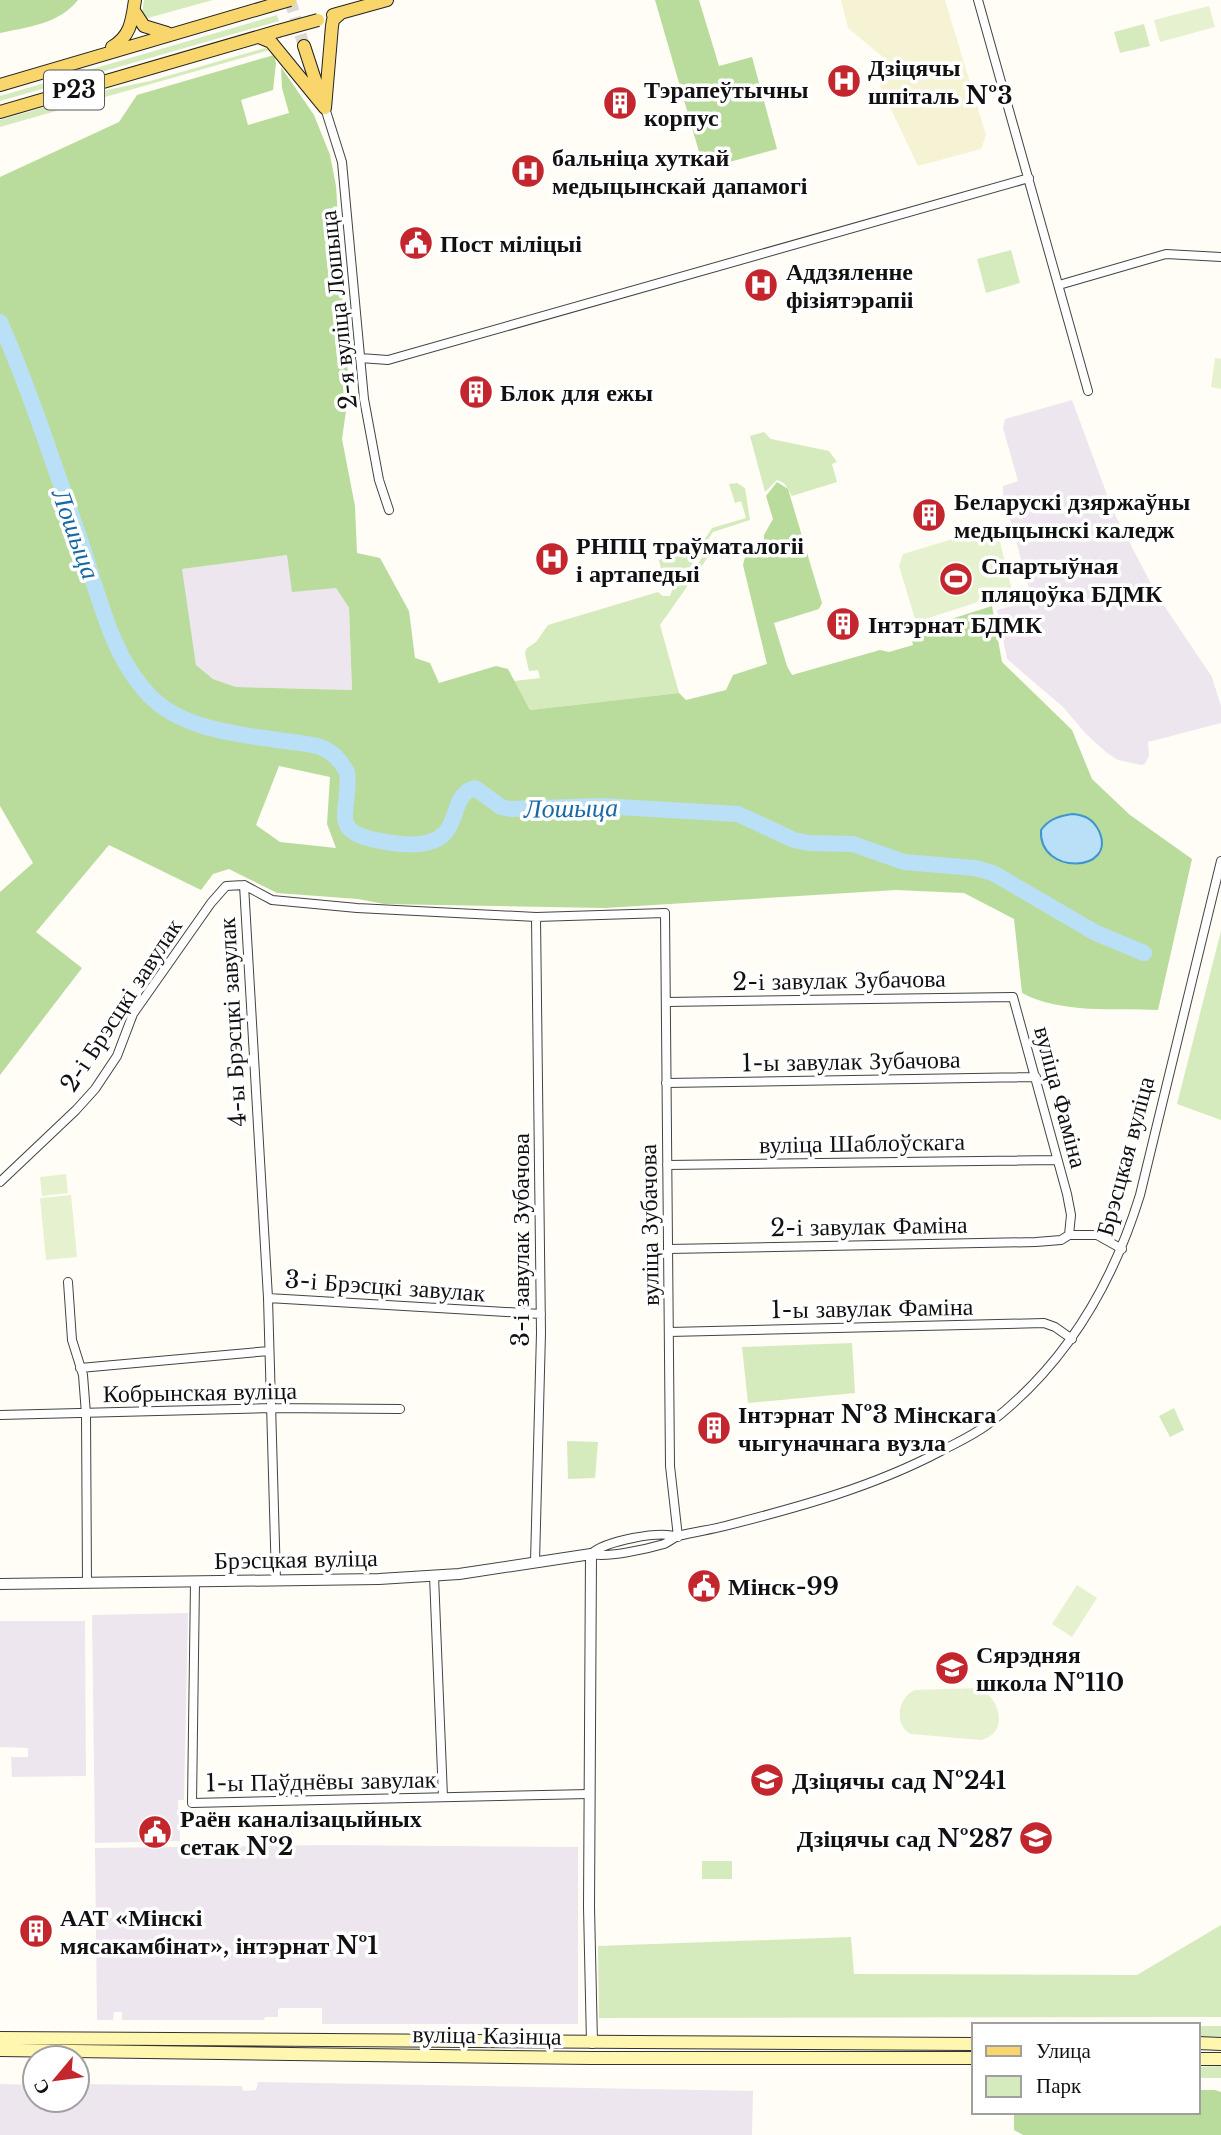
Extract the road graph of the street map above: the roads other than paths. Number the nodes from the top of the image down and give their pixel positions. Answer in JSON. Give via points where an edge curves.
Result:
{"nodes":[{"id":1,"x":290,"y":0,"type":"edge"},
{"id":2,"x":387,"y":0,"type":"edge"},
{"id":3,"x":978,"y":0,"type":"edge"},
{"id":4,"x":135,"y":6,"type":"edge"},
{"id":5,"x":341,"y":13,"type":"junction"},
{"id":6,"x":173,"y":33,"type":"junction"},
{"id":7,"x":259,"y":37,"type":"junction"},
{"id":8,"x":304,"y":46,"type":"tunnel mouth"},
{"id":9,"x":98,"y":55,"type":"junction"},
{"id":10,"x":0,"y":85,"type":"edge"},
{"id":11,"x":325,"y":108,"type":"junction"},
{"id":12,"x":0,"y":112,"type":"edge"},
{"id":13,"x":1029,"y":178,"type":"junction"},
{"id":14,"x":1221,"y":257,"type":"edge"},
{"id":15,"x":1059,"y":285,"type":"junction"},
{"id":16,"x":360,"y":358,"type":"junction"},
{"id":17,"x":1088,"y":391,"type":"dead end"},
{"id":18,"x":389,"y":510,"type":"dead end"},
{"id":19,"x":1221,"y":862,"type":"edge"},
{"id":20,"x":244,"y":886,"type":"junction"},
{"id":21,"x":664,"y":913,"type":"joint"},
{"id":22,"x":536,"y":918,"type":"junction"},
{"id":23,"x":1013,"y":997,"type":"joint"},
{"id":24,"x":666,"y":1002,"type":"junction"},
{"id":25,"x":1036,"y":1077,"type":"junction"},
{"id":26,"x":666,"y":1083,"type":"junction"},
{"id":27,"x":1057,"y":1160,"type":"junction"},
{"id":28,"x":667,"y":1165,"type":"junction"},
{"id":29,"x":0,"y":1182,"type":"edge"},
{"id":30,"x":1069,"y":1235,"type":"junction"},
{"id":31,"x":1122,"y":1249,"type":"junction"},
{"id":32,"x":668,"y":1250,"type":"junction"},
{"id":33,"x":68,"y":1282,"type":"dead end"},
{"id":34,"x":268,"y":1298,"type":"junction"},
{"id":35,"x":541,"y":1314,"type":"junction"},
{"id":36,"x":669,"y":1332,"type":"junction"},
{"id":37,"x":1072,"y":1339,"type":"junction"},
{"id":38,"x":269,"y":1351,"type":"junction"},
{"id":39,"x":80,"y":1368,"type":"junction"},
{"id":40,"x":271,"y":1408,"type":"junction"},
{"id":41,"x":400,"y":1409,"type":"dead end"},
{"id":42,"x":86,"y":1414,"type":"junction"},
{"id":43,"x":0,"y":1415,"type":"edge"},
{"id":44,"x":678,"y":1536,"type":"junction"},
{"id":45,"x":591,"y":1554,"type":"junction"},
{"id":46,"x":535,"y":1562,"type":"junction"},
{"id":47,"x":434,"y":1576,"type":"junction"},
{"id":48,"x":276,"y":1580,"type":"junction"},
{"id":49,"x":195,"y":1582,"type":"junction"},
{"id":50,"x":88,"y":1583,"type":"junction"},
{"id":51,"x":0,"y":1584,"type":"edge"},
{"id":52,"x":589,"y":1794,"type":"junction"},
{"id":53,"x":443,"y":1797,"type":"junction"},
{"id":54,"x":0,"y":2038,"type":"edge"},
{"id":55,"x":444,"y":2041,"type":"junction"},
{"id":56,"x":768,"y":2042,"type":"junction"},
{"id":57,"x":592,"y":2043,"type":"junction"},
{"id":58,"x":1200,"y":2043,"type":"edge"},
{"id":59,"x":1221,"y":2043,"type":"edge"},
{"id":60,"x":17,"y":2044,"type":"junction"},
{"id":61,"x":107,"y":2044,"type":"junction"},
{"id":62,"x":972,"y":2044,"type":"edge"},
{"id":63,"x":0,"y":2050,"type":"edge"},
{"id":64,"x":443,"y":2055,"type":"junction"},
{"id":65,"x":591,"y":2058,"type":"junction"},
{"id":66,"x":768,"y":2058,"type":"junction"},
{"id":67,"x":972,"y":2058,"type":"edge"},
{"id":68,"x":1200,"y":2059,"type":"edge"},
{"id":69,"x":1221,"y":2059,"type":"edge"}],
"edges":[{"from":1,"to":6,"type":"main road","number":"Р23","bridge":true},
{"from":2,"to":5,"type":"main road","number":"Р23"},
{"from":3,"to":13,"type":"street"},
{"from":4,"to":6,"type":"main road","via":[[144,26]]},
{"from":4,"to":9,"type":"main road","via":[[126,36]]},
{"from":5,"to":7,"type":"main road","number":"Р23","bridge":true},
{"from":5,"to":11,"type":"main road","via":[[333,20]]},
{"from":6,"to":9,"type":"main road","number":"Р23"},
{"from":7,"to":11,"type":"main road","via":[[271,42]]},
{"from":7,"to":12,"type":"main road","number":"Р23"},
{"from":8,"to":11,"type":"main road"},
{"from":9,"to":10,"type":"main road","number":"Р23"},
{"from":11,"to":16,"type":"street","name":"2-я вуліца Лошыца","via":[[345,182]]},
{"from":13,"to":15,"type":"street"},
{"from":13,"to":16,"type":"street","via":[[388,360]]},
{"from":14,"to":15,"type":"street","via":[[1166,254]]},
{"from":15,"to":17,"type":"street"},
{"from":16,"to":18,"type":"street","name":"2-я вуліца Лошыца","via":[[379,480]]},
{"from":19,"to":31,"type":"street","name":"Брэсцкая вуліца","via":[[1140,1195]]},
{"from":20,"to":22,"type":"street","name":"4-ы Брэсцкі завулак","via":[[272,900]]},
{"from":20,"to":29,"type":"street","name":"2-і Брэсцкі завулак","via":[[226,886],[211,902],[133,1014],[117,1056],[95,1089]]},
{"from":20,"to":34,"type":"street","name":"4-ы Брэсцкі завулак"},
{"from":21,"to":22,"type":"street","name":"4-ы Брэсцкі завулак"},
{"from":21,"to":24,"type":"street","name":"вуліца Зубачова"},
{"from":22,"to":35,"type":"street","name":"3-і завулак Зубачова"},
{"from":23,"to":24,"type":"street","name":"2-і завулак Зубачова"},
{"from":23,"to":25,"type":"street","name":"вуліца Фаміна"},
{"from":24,"to":26,"type":"street","name":"вуліца Зубачова"},
{"from":25,"to":26,"type":"street","name":"1-ы завулак Зубачова"},
{"from":25,"to":27,"type":"street","name":"вуліца Фаміна"},
{"from":26,"to":28,"type":"street","name":"вуліца Зубачова"},
{"from":27,"to":28,"type":"street","name":"вуліца Шаблоўскага"},
{"from":27,"to":30,"type":"street","name":"вуліца Фаміна","via":[[1071,1215]]},
{"from":28,"to":32,"type":"street","name":"вуліца Зубачова"},
{"from":30,"to":31,"type":"street","via":[[1097,1235]]},
{"from":30,"to":32,"type":"street","name":"2-і завулак Фаміна","via":[[1036,1242]]},
{"from":31,"to":37,"type":"street","name":"Брэсцкая вуліца"},
{"from":32,"to":36,"type":"street","name":"вуліца Зубачова"},
{"from":33,"to":39,"type":"street","via":[[72,1340]]},
{"from":34,"to":35,"type":"street","name":"3-і Брэсцкі завулак"},
{"from":34,"to":38,"type":"street","name":"4-ы Брэсцкі завулак"},
{"from":35,"to":46,"type":"street","name":"3-і завулак Зубачова"},
{"from":36,"to":37,"type":"street","name":"1-ы завулак Фаміна","via":[[1044,1323]]},
{"from":36,"to":44,"type":"street","name":"вуліца Зубачова","via":[[670,1466]]},
{"from":37,"to":44,"type":"street","name":"Брэсцкая вуліца","via":[[1032,1387],[987,1425],[922,1461],[835,1495]]},
{"from":38,"to":39,"type":"street"},
{"from":38,"to":40,"type":"street","name":"4-ы Брэсцкі завулак"},
{"from":39,"to":42,"type":"street"},
{"from":40,"to":41,"type":"street","name":"Кобрынская вуліца"},
{"from":40,"to":42,"type":"street","name":"Кобрынская вуліца"},
{"from":40,"to":48,"type":"street","name":"4-ы Брэсцкі завулак"},
{"from":42,"to":43,"type":"street","name":"Кобрынская вуліца"},
{"from":42,"to":50,"type":"street"},
{"from":44,"to":45,"type":"street","name":"Брэсцкая вуліца","via":[[662,1533],[604,1546]]},
{"from":45,"to":46,"type":"street","name":"Брэсцкая вуліца"},
{"from":45,"to":52,"type":"street"},
{"from":46,"to":47,"type":"street","name":"Брэсцкая вуліца"},
{"from":47,"to":48,"type":"street","name":"Брэсцкая вуліца"},
{"from":47,"to":53,"type":"street"},
{"from":48,"to":49,"type":"street","name":"Брэсцкая вуліца"},
{"from":49,"to":50,"type":"street","name":"Брэсцкая вуліца"},
{"from":49,"to":53,"type":"street","name":"1-ы Паўднёвы завулак","via":[[192,1803]]},
{"from":50,"to":51,"type":"street","name":"Брэсцкая вуліца"},
{"from":52,"to":53,"type":"street","name":"1-ы Паўднёвы завулак"},
{"from":52,"to":57,"type":"street"},
{"from":54,"to":60,"type":"main road","name":"вуліца Казінца"},
{"from":55,"to":57,"type":"main road","name":"вуліца Казінца"},
{"from":55,"to":61,"type":"main road","name":"вуліца Казінца"},
{"from":55,"to":64,"type":"main road","via":[[439,2045]]},
{"from":56,"to":57,"type":"main road","name":"вуліца Казінца"},
{"from":56,"to":62,"type":"main road","name":"вуліца Казінца"},
{"from":56,"to":66,"type":"main road"},
{"from":57,"to":65,"type":"main road"},
{"from":58,"to":59,"type":"main road"},
{"from":60,"to":61,"type":"main road","name":"вуліца Казінца"},
{"from":60,"to":63,"type":"main road","name":"вуліца Казінца"},
{"from":61,"to":64,"type":"main road","name":"вуліца Казінца"},
{"from":64,"to":65,"type":"main road","name":"вуліца Казінца"},
{"from":65,"to":66,"type":"main road","name":"вуліца Казінца"},
{"from":66,"to":67,"type":"main road","name":"вуліца Казінца"},
{"from":68,"to":69,"type":"main road"}]}
